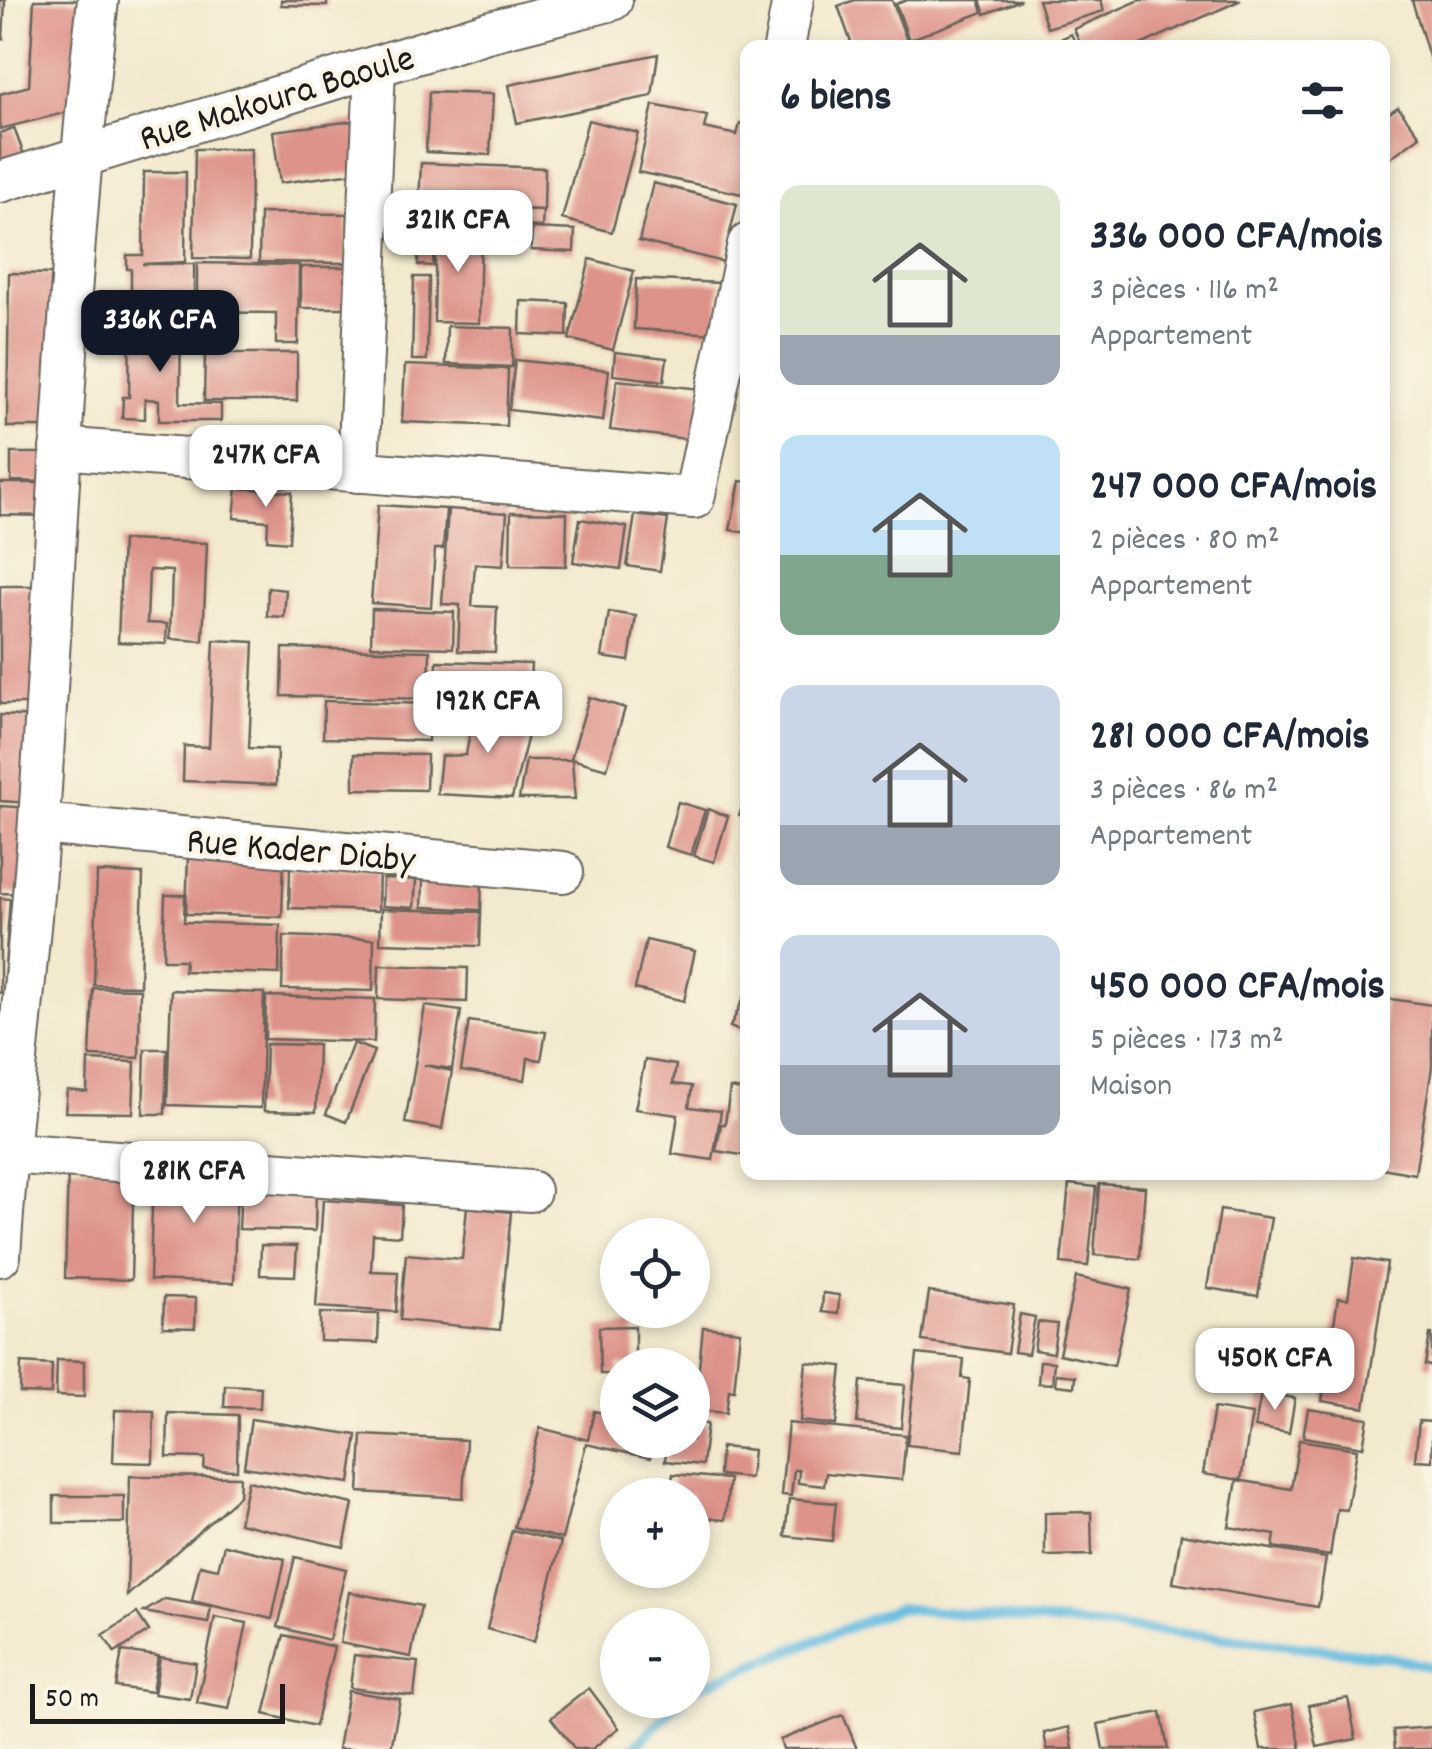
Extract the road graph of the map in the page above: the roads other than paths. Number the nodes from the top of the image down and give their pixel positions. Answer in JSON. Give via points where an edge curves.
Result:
{"nodes":[{"id":1,"x":98,"y":0,"type":"edge"},
{"id":2,"x":612,"y":0,"type":"edge"},
{"id":3,"x":793,"y":0,"type":"edge"},
{"id":4,"x":489,"y":16,"type":"edge"},
{"id":5,"x":786,"y":40,"type":"edge"},
{"id":6,"x":375,"y":67,"type":"junction"},
{"id":7,"x":80,"y":156,"type":"junction"},
{"id":8,"x":0,"y":182,"type":"edge"},
{"id":9,"x":740,"y":282,"type":"edge"},
{"id":10,"x":60,"y":448,"type":"junction"},
{"id":11,"x":358,"y":472,"type":"junction"},
{"id":12,"x":39,"y":824,"type":"junction"},
{"id":13,"x":563,"y":872,"type":"dead end"},
{"id":14,"x":6,"y":1152,"type":"junction"},
{"id":15,"x":530,"y":1191,"type":"dead end"},
{"id":16,"x":0,"y":1256,"type":"edge"}],
"edges":[{"from":1,"to":7,"type":"street"},
{"from":2,"to":4,"type":"street","name":"Rue Makoura Baoule"},
{"from":3,"to":5,"type":"street"},
{"from":4,"to":6,"type":"street","name":"Rue Makoura Baoule"},
{"from":6,"to":7,"type":"street","name":"Rue Makoura Baoule"},
{"from":6,"to":11,"type":"street"},
{"from":7,"to":8,"type":"street","name":"Rue Makoura Baoule"},
{"from":7,"to":10,"type":"street"},
{"from":9,"to":11,"type":"street","via":[[694,498]]},
{"from":10,"to":11,"type":"street"},
{"from":10,"to":12,"type":"street"},
{"from":12,"to":13,"type":"street","name":"Rue Kader Diaby"},
{"from":12,"to":14,"type":"street"},
{"from":14,"to":15,"type":"street"},
{"from":14,"to":16,"type":"street"}]}
